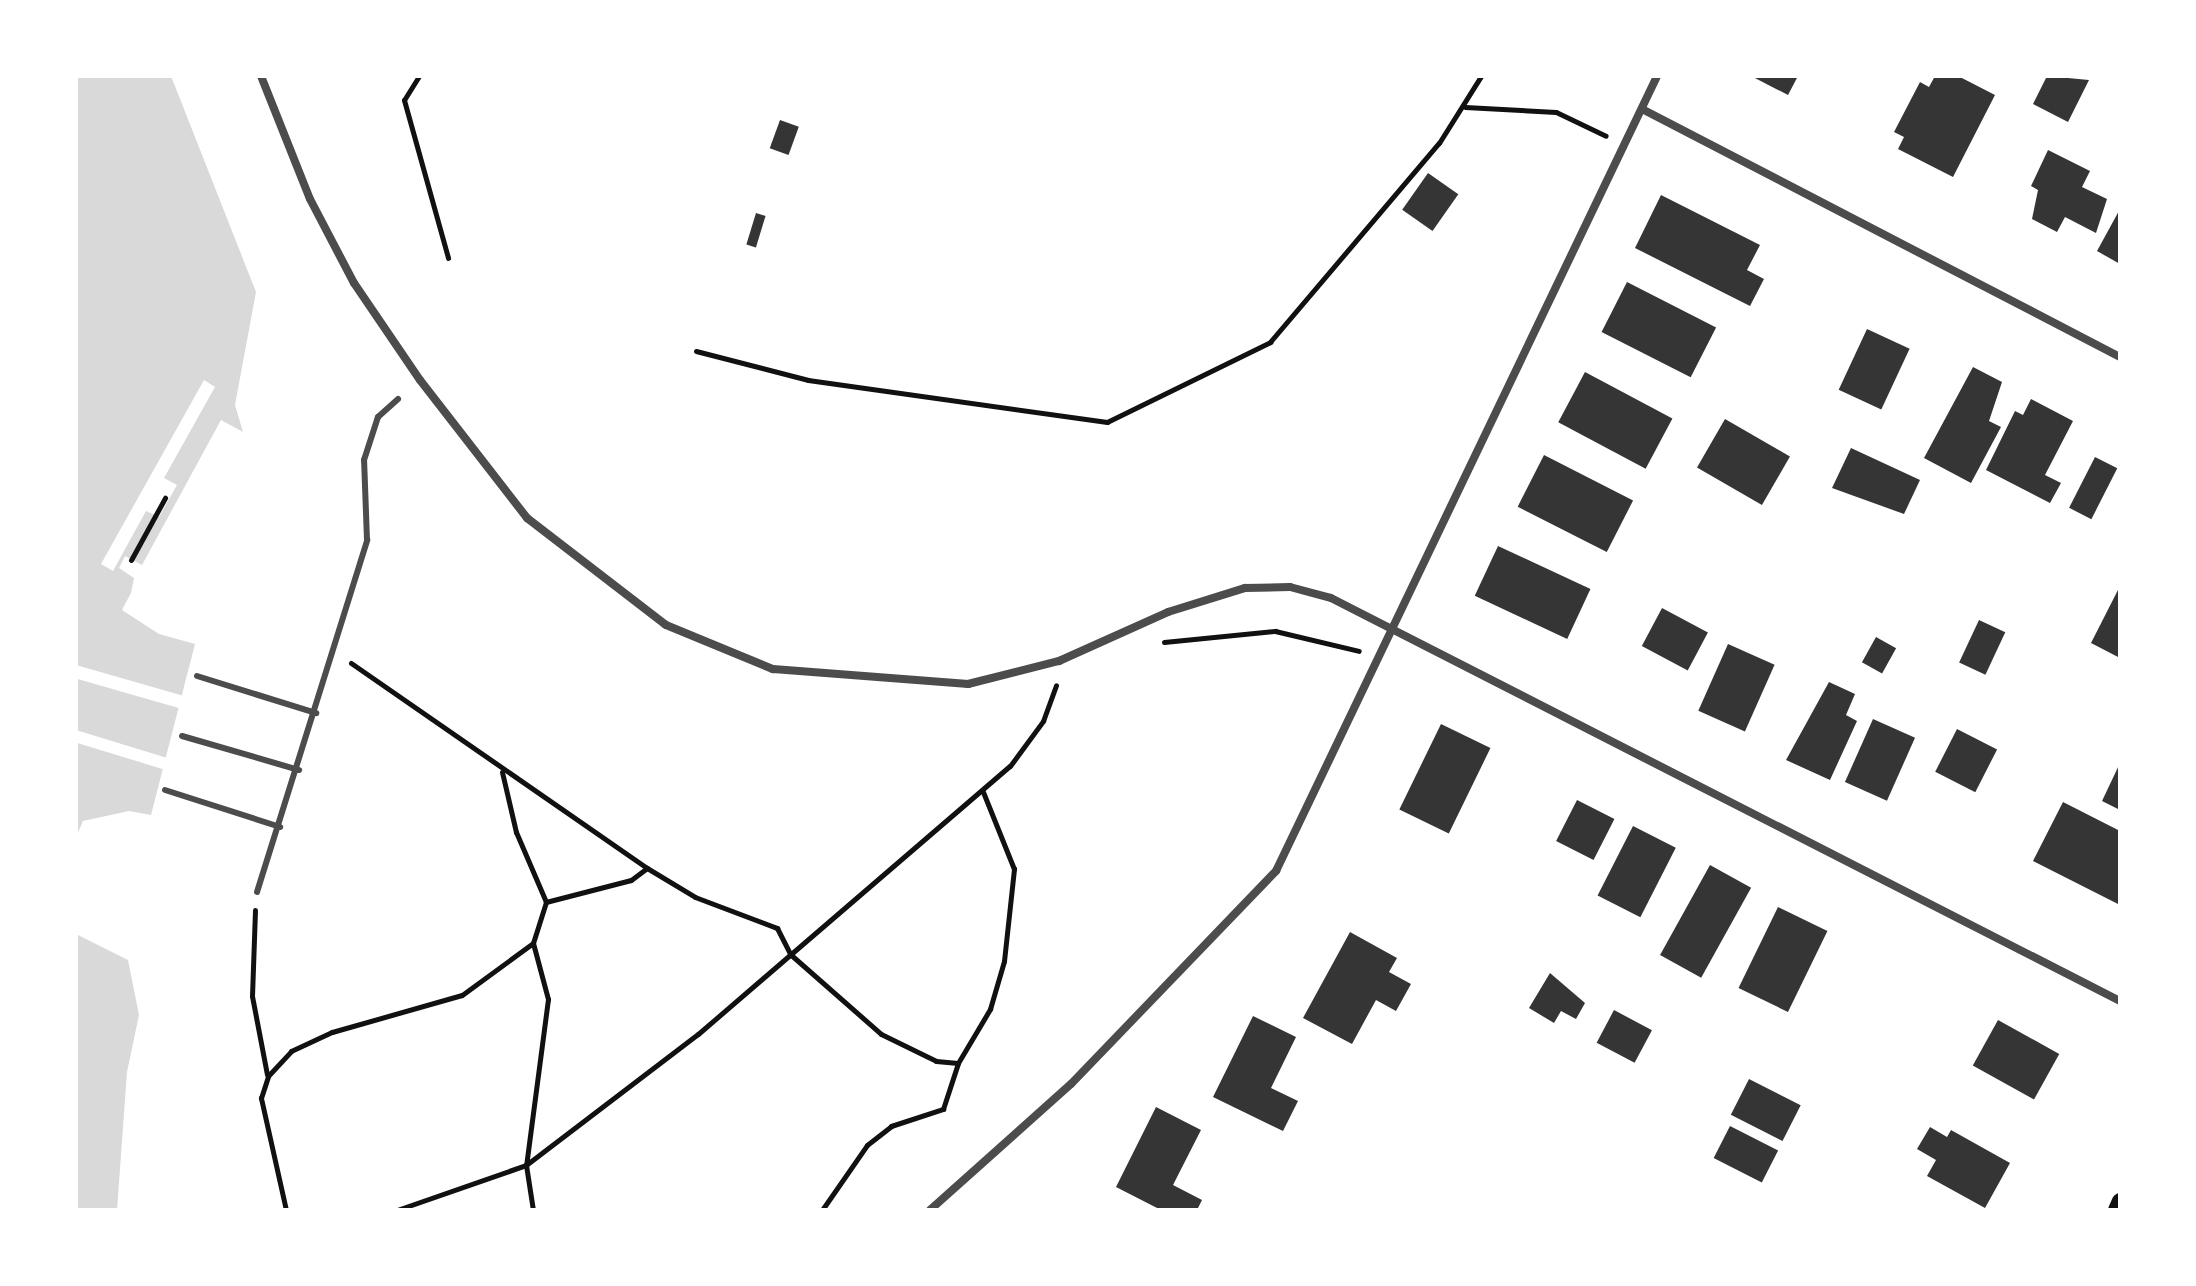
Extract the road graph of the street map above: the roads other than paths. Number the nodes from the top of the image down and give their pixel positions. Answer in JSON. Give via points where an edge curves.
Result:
{"nodes":[{"id":1,"x":261,"y":76,"type":"edge"},
{"id":2,"x":1657,"y":76,"type":"edge"},
{"id":3,"x":1642,"y":109,"type":"junction"},
{"id":4,"x":2120,"y":357,"type":"edge"},
{"id":5,"x":398,"y":399,"type":"dead end"},
{"id":6,"x":1393,"y":628,"type":"junction"},
{"id":7,"x":197,"y":676,"type":"dead end"},
{"id":8,"x":316,"y":713,"type":"junction"},
{"id":9,"x":182,"y":736,"type":"dead end"},
{"id":10,"x":299,"y":770,"type":"junction"},
{"id":11,"x":165,"y":790,"type":"dead end"},
{"id":12,"x":280,"y":827,"type":"junction"},
{"id":13,"x":257,"y":892,"type":"road end"},
{"id":14,"x":2120,"y":1001,"type":"edge"},
{"id":15,"x":2120,"y":1201,"type":"edge"},
{"id":16,"x":930,"y":1210,"type":"edge"},
{"id":17,"x":2116,"y":1210,"type":"edge"}],
"edges":[{"from":1,"to":6,"type":"street","via":[[286,147],[354,283],[527,518],[666,625],[773,669],[968,684],[1059,661],[1168,612],[1245,588],[1290,587],[1331,598]]},
{"from":2,"to":3,"type":"street"},
{"from":3,"to":4,"type":"street"},
{"from":3,"to":6,"type":"street"},
{"from":5,"to":8,"type":"lane","via":[[378,417],[364,460],[367,540]]},
{"from":6,"to":14,"type":"street"},
{"from":6,"to":16,"type":"street","via":[[1262,889],[1071,1084]]},
{"from":7,"to":8,"type":"lane"},
{"from":8,"to":10,"type":"lane"},
{"from":9,"to":10,"type":"lane"},
{"from":10,"to":12,"type":"lane"},
{"from":11,"to":12,"type":"lane"},
{"from":12,"to":13,"type":"lane"},
{"from":15,"to":17,"type":"main road"}]}
